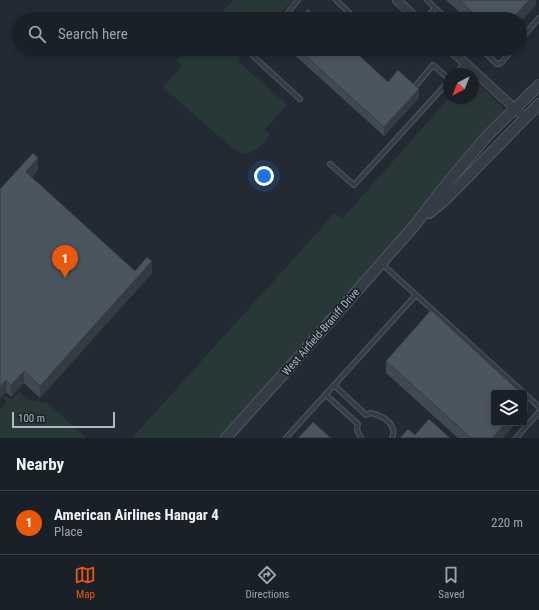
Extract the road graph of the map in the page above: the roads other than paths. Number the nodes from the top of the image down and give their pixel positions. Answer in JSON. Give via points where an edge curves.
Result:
{"nodes":[{"id":1,"x":298,"y":0,"type":"edge"},
{"id":2,"x":336,"y":0,"type":"edge"},
{"id":3,"x":397,"y":0,"type":"edge"},
{"id":4,"x":427,"y":0,"type":"edge"},
{"id":5,"x":435,"y":8,"type":"junction"},
{"id":6,"x":289,"y":12,"type":"edge"},
{"id":7,"x":349,"y":12,"type":"edge"},
{"id":8,"x":410,"y":12,"type":"edge"},
{"id":9,"x":431,"y":12,"type":"edge"},
{"id":10,"x":440,"y":12,"type":"edge"},
{"id":11,"x":539,"y":18,"type":"edge"},
{"id":12,"x":527,"y":32,"type":"edge"},
{"id":13,"x":253,"y":56,"type":"edge"},
{"id":14,"x":458,"y":56,"type":"edge"},
{"id":15,"x":488,"y":56,"type":"edge"},
{"id":16,"x":507,"y":56,"type":"edge"},
{"id":17,"x":465,"y":63,"type":"junction"},
{"id":18,"x":460,"y":68,"type":"edge"},
{"id":19,"x":443,"y":74,"type":"edge"},
{"id":20,"x":539,"y":85,"type":"edge"},
{"id":21,"x":443,"y":87,"type":"edge"},
{"id":22,"x":413,"y":89,"type":"edge"},
{"id":23,"x":300,"y":98,"type":"dead end"},
{"id":24,"x":539,"y":104,"type":"edge"},
{"id":25,"x":515,"y":108,"type":"junction"},
{"id":26,"x":525,"y":118,"type":"junction"},
{"id":27,"x":330,"y":164,"type":"dead end"},
{"id":28,"x":415,"y":225,"type":"junction"},
{"id":29,"x":381,"y":264,"type":"junction"},
{"id":30,"x":416,"y":296,"type":"junction"},
{"id":31,"x":334,"y":386,"type":"junction"},
{"id":32,"x":521,"y":390,"type":"edge"},
{"id":33,"x":326,"y":395,"type":"junction"},
{"id":34,"x":527,"y":396,"type":"edge"},
{"id":35,"x":539,"y":407,"type":"edge"},
{"id":36,"x":539,"y":412,"type":"edge"},
{"id":37,"x":226,"y":438,"type":"edge"},
{"id":38,"x":286,"y":438,"type":"edge"},
{"id":39,"x":361,"y":438,"type":"edge"},
{"id":40,"x":392,"y":438,"type":"edge"},
{"id":41,"x":516,"y":438,"type":"edge"}],
"edges":[{"from":1,"to":6,"type":"lane"},
{"from":2,"to":7,"type":"lane"},
{"from":3,"to":8,"type":"street"},
{"from":4,"to":5,"type":"lane"},
{"from":5,"to":9,"type":"lane"},
{"from":5,"to":10,"type":"lane"},
{"from":11,"to":12,"type":"lane"},
{"from":13,"to":23,"type":"lane"},
{"from":14,"to":17,"type":"street"},
{"from":15,"to":16,"type":"lane","via":[[497,64]]},
{"from":17,"to":18,"type":"lane"},
{"from":17,"to":25,"type":"street"},
{"from":19,"to":22,"type":"lane","via":[[433,65]]},
{"from":20,"to":25,"type":"street","name":"West Airfield-Braniff Drive"},
{"from":21,"to":27,"type":"lane","via":[[354,185]]},
{"from":24,"to":26,"type":"street","name":"West Airfield-Braniff Drive"},
{"from":25,"to":26,"type":"street"},
{"from":25,"to":28,"type":"street","name":"West Airfield-Braniff Drive","via":[[486,137]]},
{"from":26,"to":28,"type":"street","name":"West Airfield-Braniff Drive","via":[[446,199]]},
{"from":28,"to":29,"type":"street","name":"West Airfield-Braniff Drive"},
{"from":29,"to":30,"type":"lane"},
{"from":29,"to":37,"type":"street","name":"West Airfield-Braniff Drive"},
{"from":30,"to":31,"type":"lane"},
{"from":30,"to":32,"type":"lane"},
{"from":31,"to":33,"type":"lane"},
{"from":31,"to":40,"type":"lane","via":[[366,415],[370,413],[386,418],[393,426]]},
{"from":33,"to":38,"type":"lane"},
{"from":33,"to":39,"type":"lane","via":[[358,424],[357,430]]},
{"from":34,"to":35,"type":"lane"},
{"from":36,"to":41,"type":"lane"}]}
